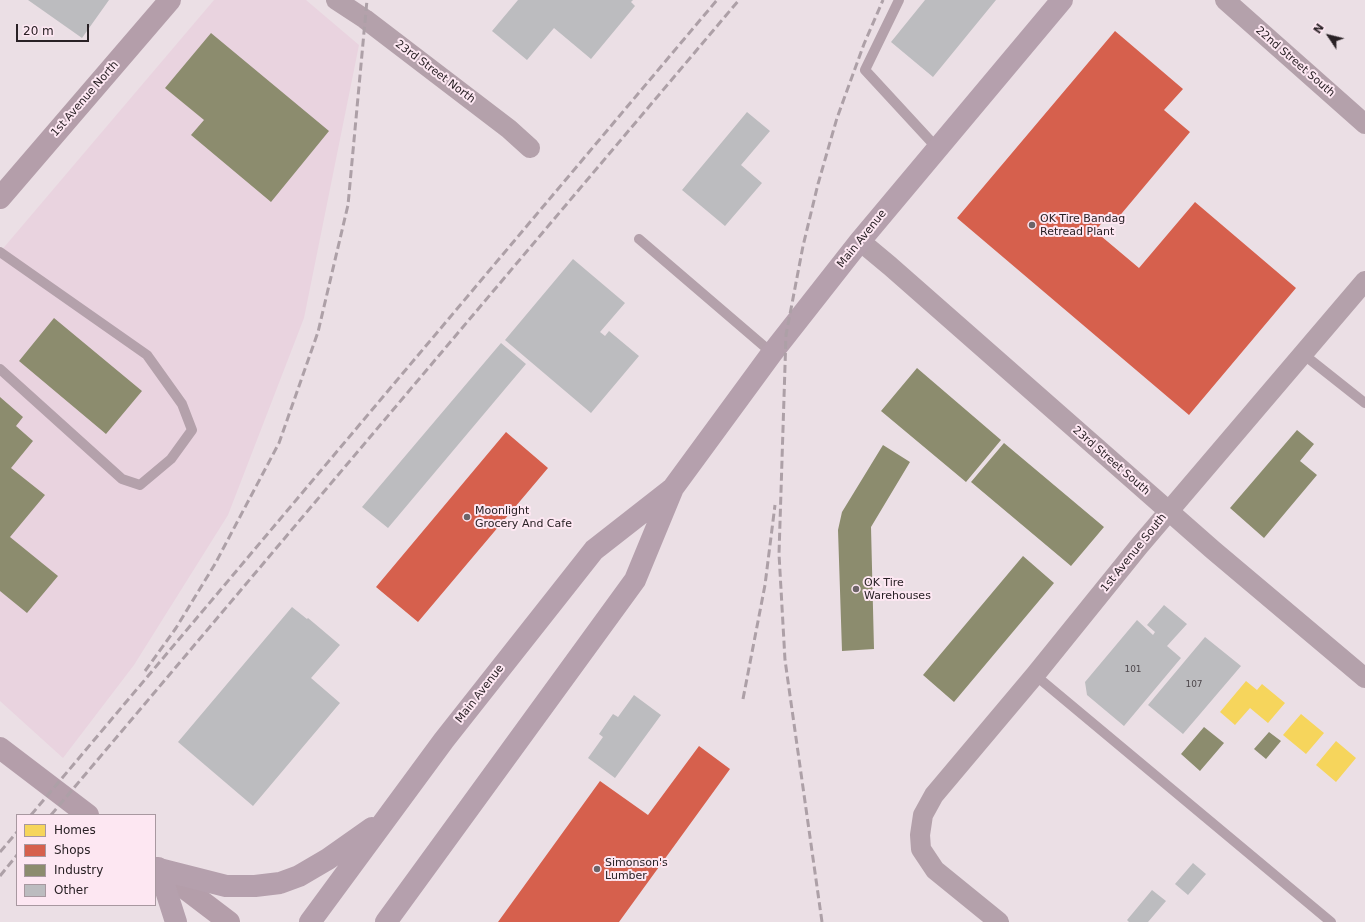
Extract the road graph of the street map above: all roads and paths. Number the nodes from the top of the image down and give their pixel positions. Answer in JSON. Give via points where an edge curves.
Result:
{"nodes":[{"id":1,"x":170,"y":0,"type":"edge"},
{"id":2,"x":336,"y":0,"type":"edge"},
{"id":3,"x":899,"y":0,"type":"edge"},
{"id":4,"x":1062,"y":0,"type":"edge"},
{"id":5,"x":1225,"y":0,"type":"edge"},
{"id":6,"x":1365,"y":124,"type":"edge"},
{"id":7,"x":530,"y":148,"type":"dead end"},
{"id":8,"x":937,"y":148,"type":"junction"},
{"id":9,"x":0,"y":198,"type":"edge"},
{"id":10,"x":639,"y":239,"type":"dead end"},
{"id":11,"x":860,"y":241,"type":"junction"},
{"id":12,"x":0,"y":252,"type":"edge"},
{"id":13,"x":1365,"y":281,"type":"edge"},
{"id":14,"x":772,"y":353,"type":"junction"},
{"id":15,"x":1303,"y":354,"type":"junction"},
{"id":16,"x":0,"y":369,"type":"edge"},
{"id":17,"x":1365,"y":403,"type":"edge"},
{"id":18,"x":673,"y":488,"type":"junction"},
{"id":19,"x":1169,"y":511,"type":"junction"},
{"id":20,"x":1035,"y":675,"type":"junction"},
{"id":21,"x":1365,"y":678,"type":"edge"},
{"id":22,"x":0,"y":748,"type":"edge"},
{"id":23,"x":87,"y":814,"type":"edge"},
{"id":24,"x":387,"y":817,"type":"junction"},
{"id":25,"x":157,"y":868,"type":"edge"},
{"id":26,"x":412,"y":886,"type":"junction"},
{"id":27,"x":176,"y":922,"type":"edge"},
{"id":28,"x":229,"y":922,"type":"edge"},
{"id":29,"x":310,"y":922,"type":"edge"},
{"id":30,"x":386,"y":922,"type":"edge"},
{"id":31,"x":402,"y":922,"type":"edge"},
{"id":32,"x":999,"y":922,"type":"edge"},
{"id":33,"x":1331,"y":922,"type":"edge"}],
"edges":[{"from":1,"to":9,"type":"street","name":"1st Avenue North"},
{"from":2,"to":7,"type":"street","name":"23rd Street North","via":[[365,19],[509,129]]},
{"from":3,"to":8,"type":"lane","via":[[865,70]]},
{"from":4,"to":8,"type":"main road","name":"Main Avenue"},
{"from":5,"to":6,"type":"street","name":"22nd Street South"},
{"from":8,"to":11,"type":"main road","name":"Main Avenue"},
{"from":10,"to":14,"type":"lane"},
{"from":11,"to":14,"type":"main road","name":"Main Avenue"},
{"from":11,"to":19,"type":"street","name":"23rd Street South"},
{"from":12,"to":16,"type":"lane","via":[[147,355],[182,404],[192,430],[171,459],[140,485],[122,479]]},
{"from":13,"to":15,"type":"street","name":"1st Avenue South"},
{"from":14,"to":18,"type":"main road","name":"Main Avenue"},
{"from":15,"to":17,"type":"lane"},
{"from":15,"to":19,"type":"street","name":"1st Avenue South"},
{"from":18,"to":24,"type":"main road","name":"Main Avenue","via":[[594,550],[444,740]]},
{"from":18,"to":26,"type":"main road","name":"Main Avenue","via":[[635,580]]},
{"from":19,"to":20,"type":"street","name":"1st Avenue South"},
{"from":19,"to":21,"type":"street","name":"23rd Street South"},
{"from":20,"to":32,"type":"street","name":"1st Avenue South","via":[[934,795],[922,815],[921,849],[935,870]]},
{"from":20,"to":33,"type":"lane"},
{"from":22,"to":23,"type":"street"},
{"from":24,"to":25,"type":"main road","via":[[328,859],[299,876],[280,883],[226,886]]},
{"from":24,"to":29,"type":"main road","name":"Main Avenue"},
{"from":25,"to":27,"type":"main road"},
{"from":25,"to":28,"type":"street"},
{"from":26,"to":30,"type":"main road","name":"Main Avenue"},
{"from":26,"to":31,"type":"main road"}]}
